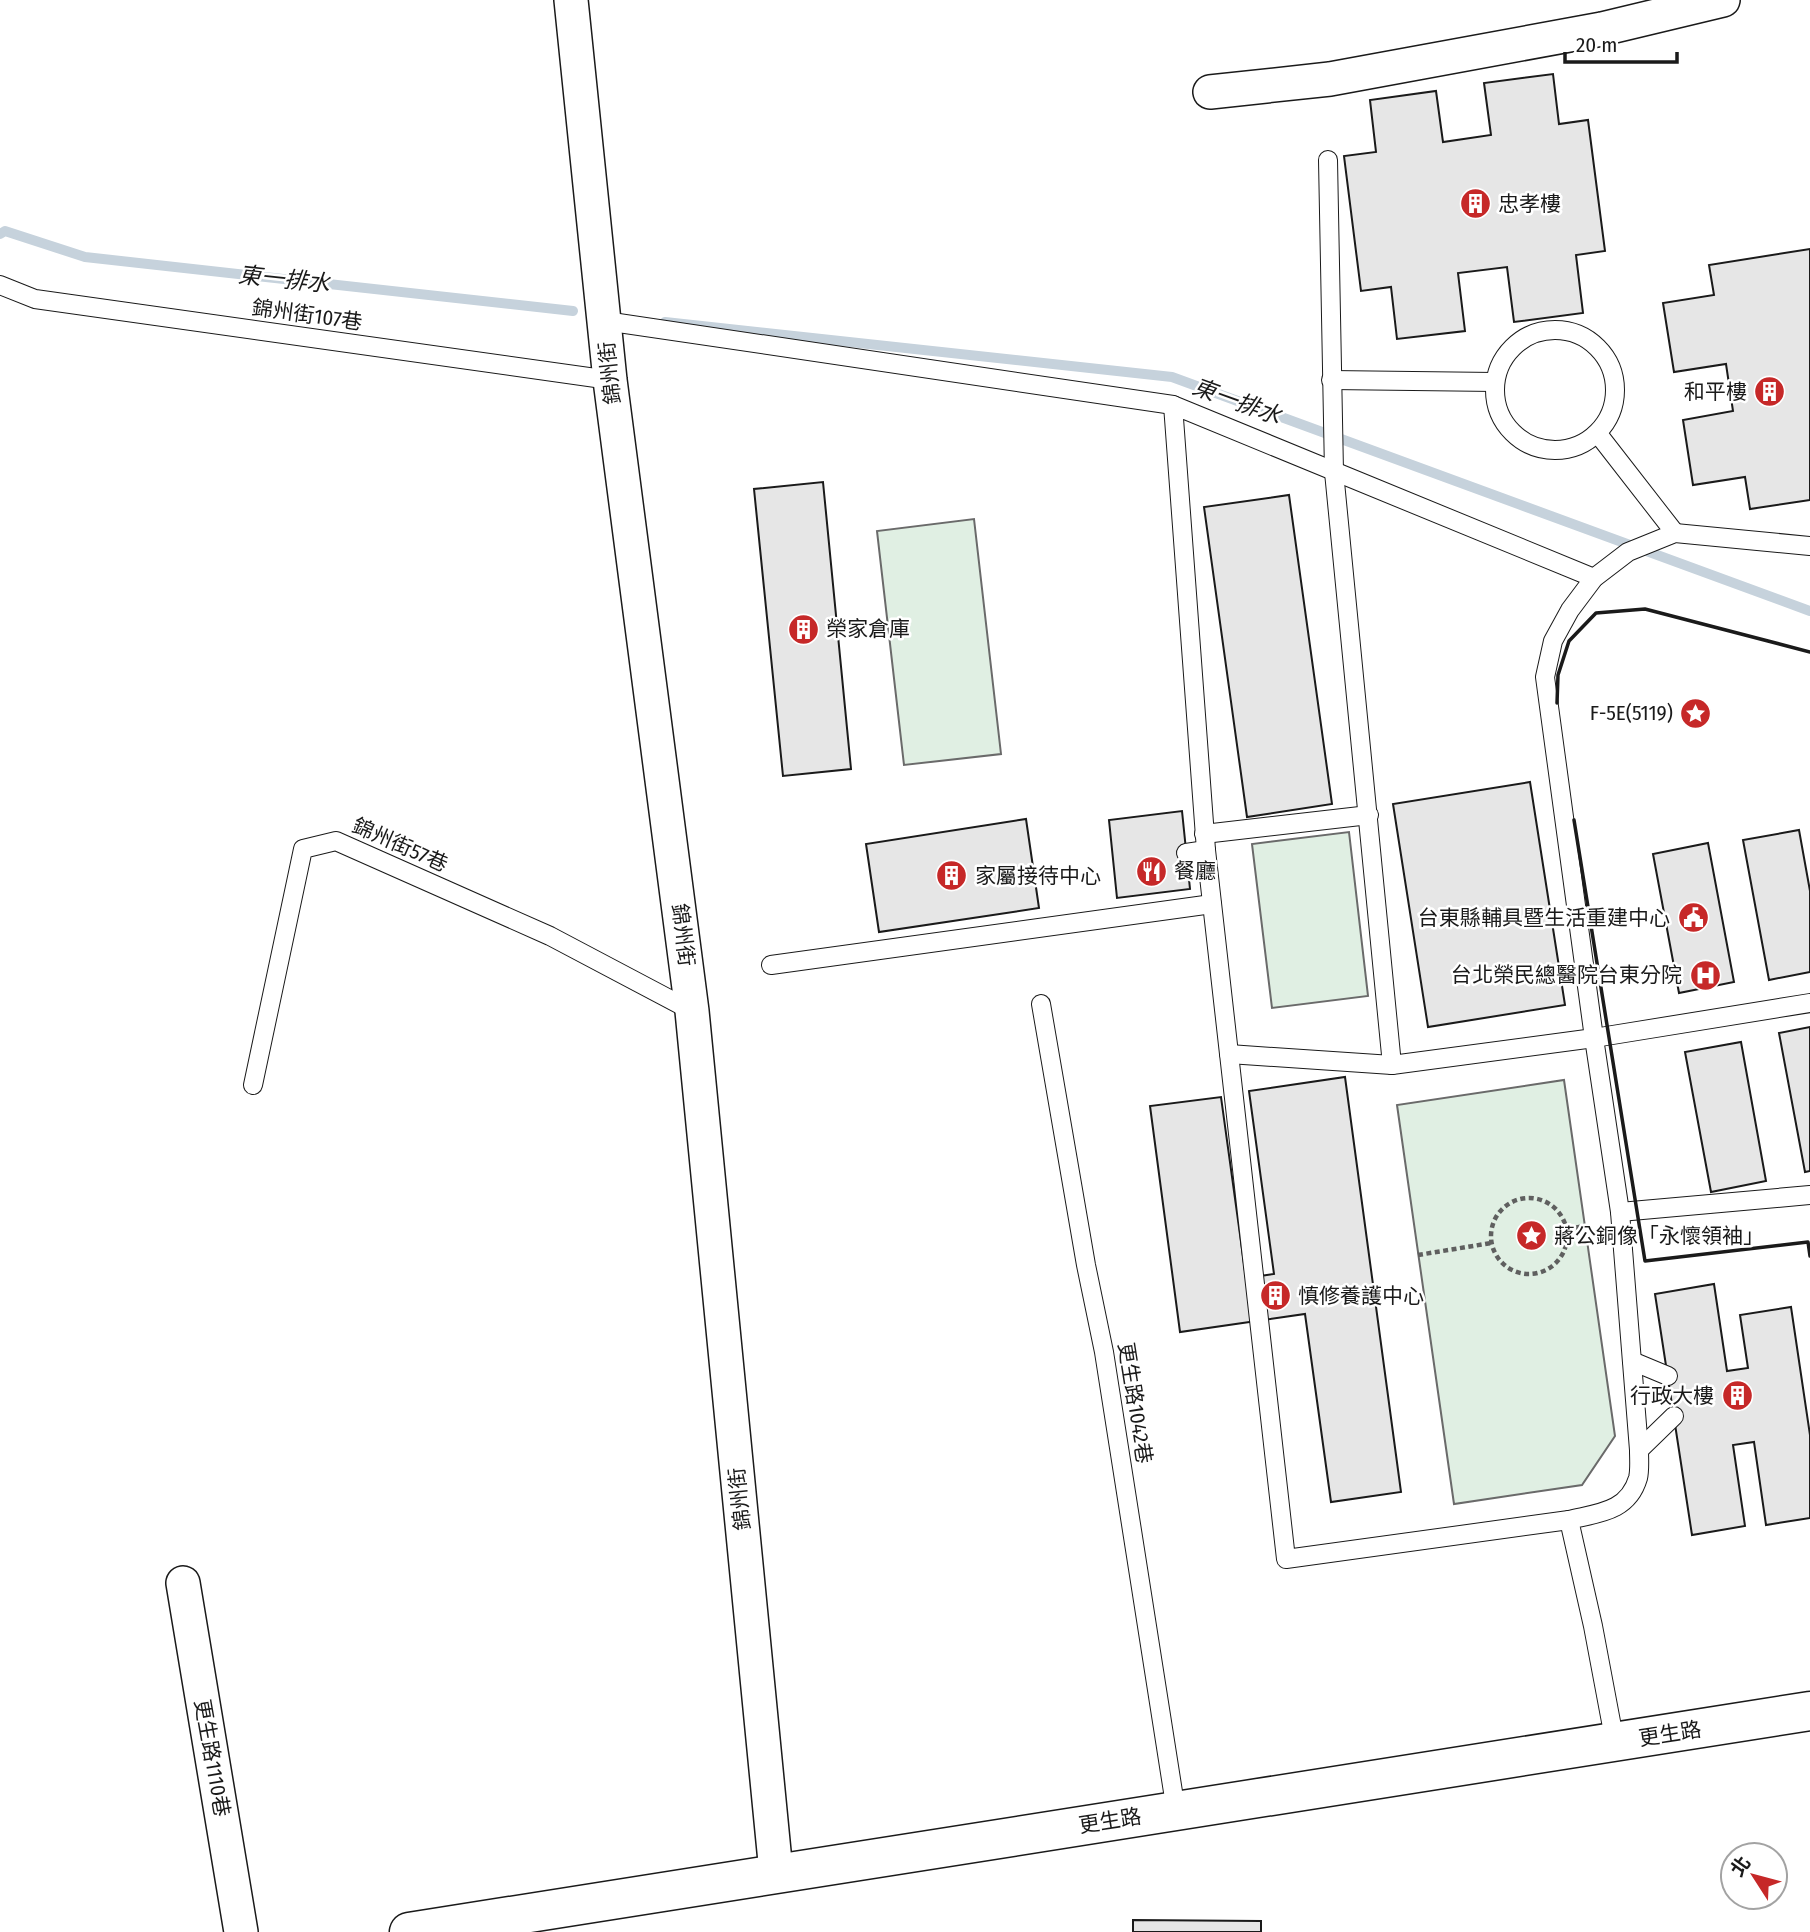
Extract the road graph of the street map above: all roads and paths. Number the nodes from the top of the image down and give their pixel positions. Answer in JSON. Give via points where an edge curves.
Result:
{"nodes":[{"id":1,"x":571,"y":0,"type":"edge"},
{"id":2,"x":1723,"y":0,"type":"edge"},
{"id":3,"x":1210,"y":92,"type":"dead end"},
{"id":4,"x":1328,"y":160,"type":"dead end"},
{"id":5,"x":0,"y":285,"type":"edge"},
{"id":6,"x":605,"y":321,"type":"junction"},
{"id":7,"x":610,"y":380,"type":"junction"},
{"id":8,"x":1331,"y":380,"type":"junction"},
{"id":9,"x":1495,"y":382,"type":"junction"},
{"id":10,"x":1173,"y":405,"type":"junction"},
{"id":11,"x":1598,"y":434,"type":"junction"},
{"id":12,"x":1335,"y":472,"type":"junction"},
{"id":13,"x":1675,"y":533,"type":"junction"},
{"id":14,"x":1810,"y":546,"type":"edge"},
{"id":15,"x":1594,"y":578,"type":"junction"},
{"id":16,"x":1369,"y":815,"type":"junction"},
{"id":17,"x":1205,"y":842,"type":"junction"},
{"id":18,"x":1186,"y":853,"type":"dead end"},
{"id":19,"x":1212,"y":904,"type":"junction"},
{"id":20,"x":771,"y":965,"type":"dead end"},
{"id":21,"x":1810,"y":1003,"type":"edge"},
{"id":22,"x":1041,"y":1004,"type":"dead end"},
{"id":23,"x":692,"y":1011,"type":"junction"},
{"id":24,"x":1594,"y":1038,"type":"junction"},
{"id":25,"x":1229,"y":1054,"type":"junction"},
{"id":26,"x":1392,"y":1065,"type":"junction"},
{"id":27,"x":253,"y":1085,"type":"dead end"},
{"id":28,"x":1810,"y":1195,"type":"edge"},
{"id":29,"x":1620,"y":1212,"type":"junction"},
{"id":30,"x":1585,"y":1226,"type":"dead end"},
{"id":31,"x":1567,"y":1229,"type":"junction"},
{"id":32,"x":1491,"y":1243,"type":"junction"},
{"id":33,"x":1418,"y":1255,"type":"dead end"},
{"id":34,"x":1632,"y":1361,"type":"junction"},
{"id":35,"x":1668,"y":1376,"type":"dead end"},
{"id":36,"x":1674,"y":1416,"type":"dead end"},
{"id":37,"x":1639,"y":1450,"type":"junction"},
{"id":38,"x":1569,"y":1520,"type":"junction"},
{"id":39,"x":183,"y":1583,"type":"dead end"},
{"id":40,"x":1810,"y":1711,"type":"edge"},
{"id":41,"x":1615,"y":1743,"type":"junction"},
{"id":42,"x":1176,"y":1811,"type":"junction"},
{"id":43,"x":776,"y":1872,"type":"junction"},
{"id":44,"x":242,"y":1932,"type":"edge"},
{"id":45,"x":409,"y":1932,"type":"edge"}],
"edges":[{"from":1,"to":6,"type":"street","name":"錦州街"},
{"from":2,"to":3,"type":"street","via":[[1602,29],[1331,79]]},
{"from":4,"to":8,"type":"lane"},
{"from":5,"to":7,"type":"lane","name":"錦州街107巷","via":[[35,299]]},
{"from":6,"to":7,"type":"street","name":"錦州街"},
{"from":6,"to":10,"type":"lane"},
{"from":7,"to":23,"type":"street","name":"錦州街"},
{"from":8,"to":9,"type":"lane"},
{"from":8,"to":12,"type":"lane"},
{"from":9,"to":11,"type":"lane","via":[[1501,419],[1528,445],[1565,451]]},
{"from":9,"to":11,"type":"lane","via":[[1511,348],[1527,337],[1545,330],[1583,336],[1609,362],[1616,381],[1609,418]]},
{"from":10,"to":12,"type":"lane"},
{"from":10,"to":17,"type":"lane"},
{"from":11,"to":13,"type":"lane"},
{"from":12,"to":15,"type":"lane"},
{"from":12,"to":16,"type":"lane"},
{"from":13,"to":14,"type":"lane"},
{"from":13,"to":15,"type":"lane","via":[[1628,552]]},
{"from":15,"to":24,"type":"lane","via":[[1553,641],[1545,677]]},
{"from":16,"to":17,"type":"lane"},
{"from":16,"to":26,"type":"lane"},
{"from":17,"to":18,"type":"lane"},
{"from":17,"to":19,"type":"lane"},
{"from":19,"to":20,"type":"lane"},
{"from":19,"to":25,"type":"lane"},
{"from":21,"to":24,"type":"lane"},
{"from":22,"to":42,"type":"lane","name":"更生路1042巷","via":[[1104,1352]]},
{"from":23,"to":27,"type":"lane","name":"錦州街57巷","via":[[550,936],[336,841],[303,849]]},
{"from":23,"to":43,"type":"street","name":"錦州街"},
{"from":24,"to":26,"type":"lane"},
{"from":24,"to":29,"type":"lane"},
{"from":25,"to":26,"type":"lane"},
{"from":25,"to":38,"type":"lane","via":[[1286,1559]]},
{"from":28,"to":29,"type":"lane"},
{"from":29,"to":34,"type":"lane"},
{"from":30,"to":31,"type":"path"},
{"from":31,"to":32,"type":"path","via":[[1562,1255],[1542,1272],[1516,1272],[1504,1265]]},
{"from":31,"to":32,"type":"path","via":[[1546,1201],[1522,1198],[1501,1209]]},
{"from":32,"to":33,"type":"path"},
{"from":34,"to":35,"type":"lane"},
{"from":34,"to":37,"type":"lane"},
{"from":36,"to":37,"type":"lane"},
{"from":37,"to":38,"type":"lane","via":[[1638,1478],[1626,1499],[1614,1510]]},
{"from":38,"to":41,"type":"lane"},
{"from":39,"to":44,"type":"street","name":"更生路1110巷"},
{"from":40,"to":41,"type":"main road","name":"更生路"},
{"from":41,"to":42,"type":"main road","name":"更生路"},
{"from":42,"to":43,"type":"main road","name":"更生路"},
{"from":43,"to":45,"type":"main road","name":"更生路"}]}
